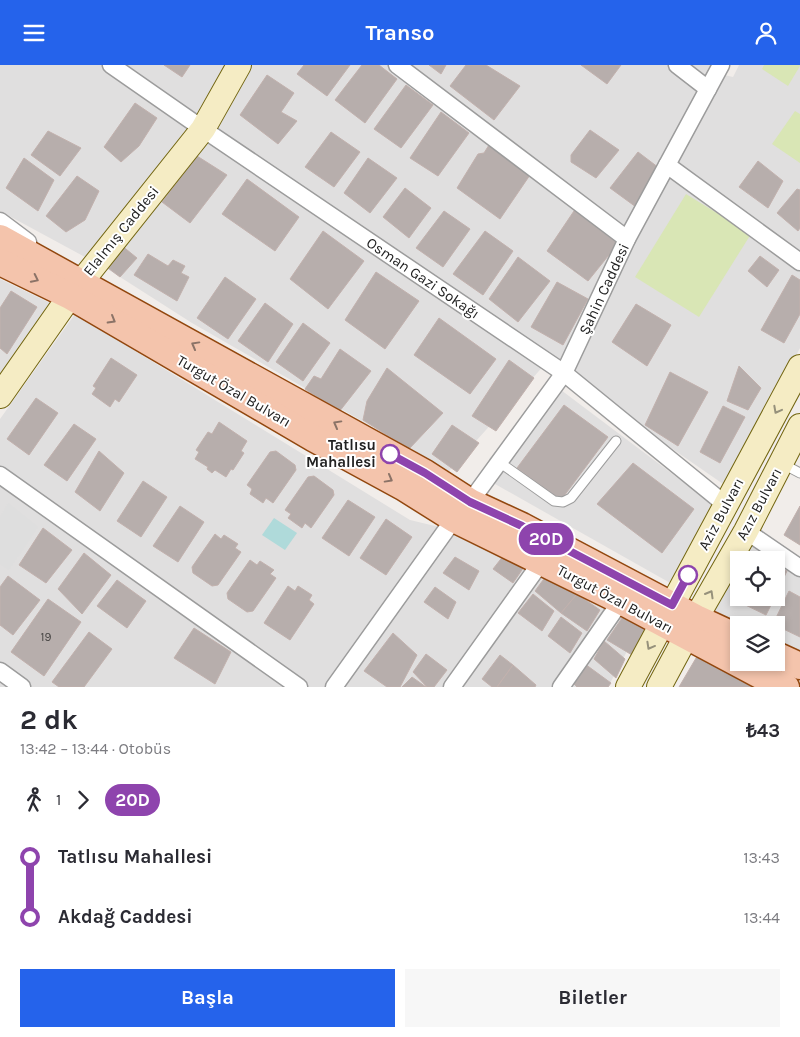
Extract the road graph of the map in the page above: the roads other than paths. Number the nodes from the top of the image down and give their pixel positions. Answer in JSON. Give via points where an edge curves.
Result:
{"nodes":[{"id":1,"x":111,"y":65,"type":"edge"},
{"id":2,"x":239,"y":65,"type":"edge"},
{"id":3,"x":397,"y":65,"type":"edge"},
{"id":4,"x":677,"y":65,"type":"edge"},
{"id":5,"x":721,"y":65,"type":"edge"},
{"id":6,"x":708,"y":89,"type":"junction"},
{"id":7,"x":202,"y":129,"type":"junction"},
{"id":8,"x":667,"y":165,"type":"junction"},
{"id":9,"x":0,"y":221,"type":"edge"},
{"id":10,"x":0,"y":238,"type":"edge"},
{"id":11,"x":627,"y":239,"type":"junction"},
{"id":12,"x":0,"y":262,"type":"edge"},
{"id":13,"x":800,"y":263,"type":"edge"},
{"id":14,"x":75,"y":289,"type":"junction"},
{"id":15,"x":800,"y":367,"type":"edge"},
{"id":16,"x":564,"y":373,"type":"junction"},
{"id":17,"x":0,"y":396,"type":"edge"},
{"id":18,"x":800,"y":426,"type":"edge"},
{"id":19,"x":616,"y":441,"type":"dead end"},
{"id":20,"x":499,"y":462,"type":"junction"},
{"id":21,"x":790,"y":468,"type":"edge"},
{"id":22,"x":0,"y":475,"type":"edge"},
{"id":23,"x":726,"y":505,"type":"junction"},
{"id":24,"x":462,"y":510,"type":"junction"},
{"id":25,"x":746,"y":531,"type":"junction"},
{"id":26,"x":542,"y":561,"type":"junction"},
{"id":27,"x":800,"y":568,"type":"edge"},
{"id":28,"x":621,"y":601,"type":"junction"},
{"id":29,"x":667,"y":615,"type":"junction"},
{"id":30,"x":691,"y":627,"type":"junction"},
{"id":31,"x":730,"y":636,"type":"edge"},
{"id":32,"x":785,"y":659,"type":"edge"},
{"id":33,"x":800,"y":666,"type":"edge"},
{"id":34,"x":0,"y":671,"type":"edge"},
{"id":35,"x":775,"y":685,"type":"edge"},
{"id":36,"x":22,"y":687,"type":"edge"},
{"id":37,"x":299,"y":687,"type":"edge"},
{"id":38,"x":334,"y":687,"type":"edge"},
{"id":39,"x":452,"y":687,"type":"edge"},
{"id":40,"x":561,"y":687,"type":"edge"},
{"id":41,"x":628,"y":687,"type":"edge"},
{"id":42,"x":659,"y":687,"type":"edge"}],
"edges":[{"from":1,"to":7,"type":"street","name":"Osman Gazi Sokağı"},
{"from":2,"to":7,"type":"street","name":"Elalmış Caddesi"},
{"from":3,"to":11,"type":"street"},
{"from":4,"to":6,"type":"street"},
{"from":5,"to":6,"type":"street","name":"Şahin Caddesi"},
{"from":6,"to":8,"type":"street","name":"Şahin Caddesi"},
{"from":7,"to":14,"type":"street","name":"Elalmış Caddesi"},
{"from":7,"to":16,"type":"street","name":"Osman Gazi Sokağı"},
{"from":8,"to":11,"type":"street","name":"Şahin Caddesi"},
{"from":8,"to":13,"type":"street"},
{"from":9,"to":14,"type":"street"},
{"from":10,"to":14,"type":"main road","name":"Turgut Özal Bulvarı"},
{"from":11,"to":16,"type":"street","name":"Şahin Caddesi"},
{"from":12,"to":14,"type":"main road","name":"Turgut Özal Bulvarı","one_way":true},
{"from":14,"to":17,"type":"street","name":"Elalmış Caddesi"},
{"from":14,"to":24,"type":"main road","name":"Turgut Özal Bulvarı","via":[[425,473]]},
{"from":15,"to":23,"type":"street","name":"Aziz Bulvarı","one_way":true},
{"from":16,"to":20,"type":"street","name":"Şahin Caddesi"},
{"from":16,"to":23,"type":"street","name":"Osman Gazi Sokağı"},
{"from":18,"to":21,"type":"street","name":"Azız Bulvarı"},
{"from":19,"to":20,"type":"lane","via":[[571,498],[563,501],[554,501]]},
{"from":20,"to":24,"type":"street","name":"Şahin Caddesi"},
{"from":21,"to":25,"type":"street","name":"Azız Bulvarı"},
{"from":22,"to":37,"type":"street"},
{"from":23,"to":29,"type":"street","name":"Aziz Bulvarı"},
{"from":24,"to":26,"type":"main road","name":"Turgut Özal Bulvarı"},
{"from":24,"to":29,"type":"main road","name":"Turgut Özal Bulvarı","via":[[522,526]]},
{"from":24,"to":38,"type":"street","name":"Şahin Caddesi"},
{"from":25,"to":27,"type":"street"},
{"from":30,"to":25,"type":"street","name":"Azız Bulvarı","one_way":true},
{"from":26,"to":28,"type":"main road","name":"Turgut Özal Bulvarı"},
{"from":26,"to":39,"type":"street"},
{"from":28,"to":29,"type":"main road","name":"Turgut Özal Bulvarı"},
{"from":28,"to":40,"type":"street"},
{"from":29,"to":30,"type":"main road","name":"Turgut Özal Bulvarı"},
{"from":29,"to":41,"type":"street","name":"Aziz Bulvarı","one_way":true},
{"from":30,"to":31,"type":"main road","name":"Turgut Özal Bulvarı"},
{"from":30,"to":35,"type":"main road","name":"Turgut Özal Bulvarı"},
{"from":30,"to":42,"type":"street","name":"Azız Bulvarı"},
{"from":32,"to":33,"type":"main road"},
{"from":34,"to":36,"type":"street"}]}
